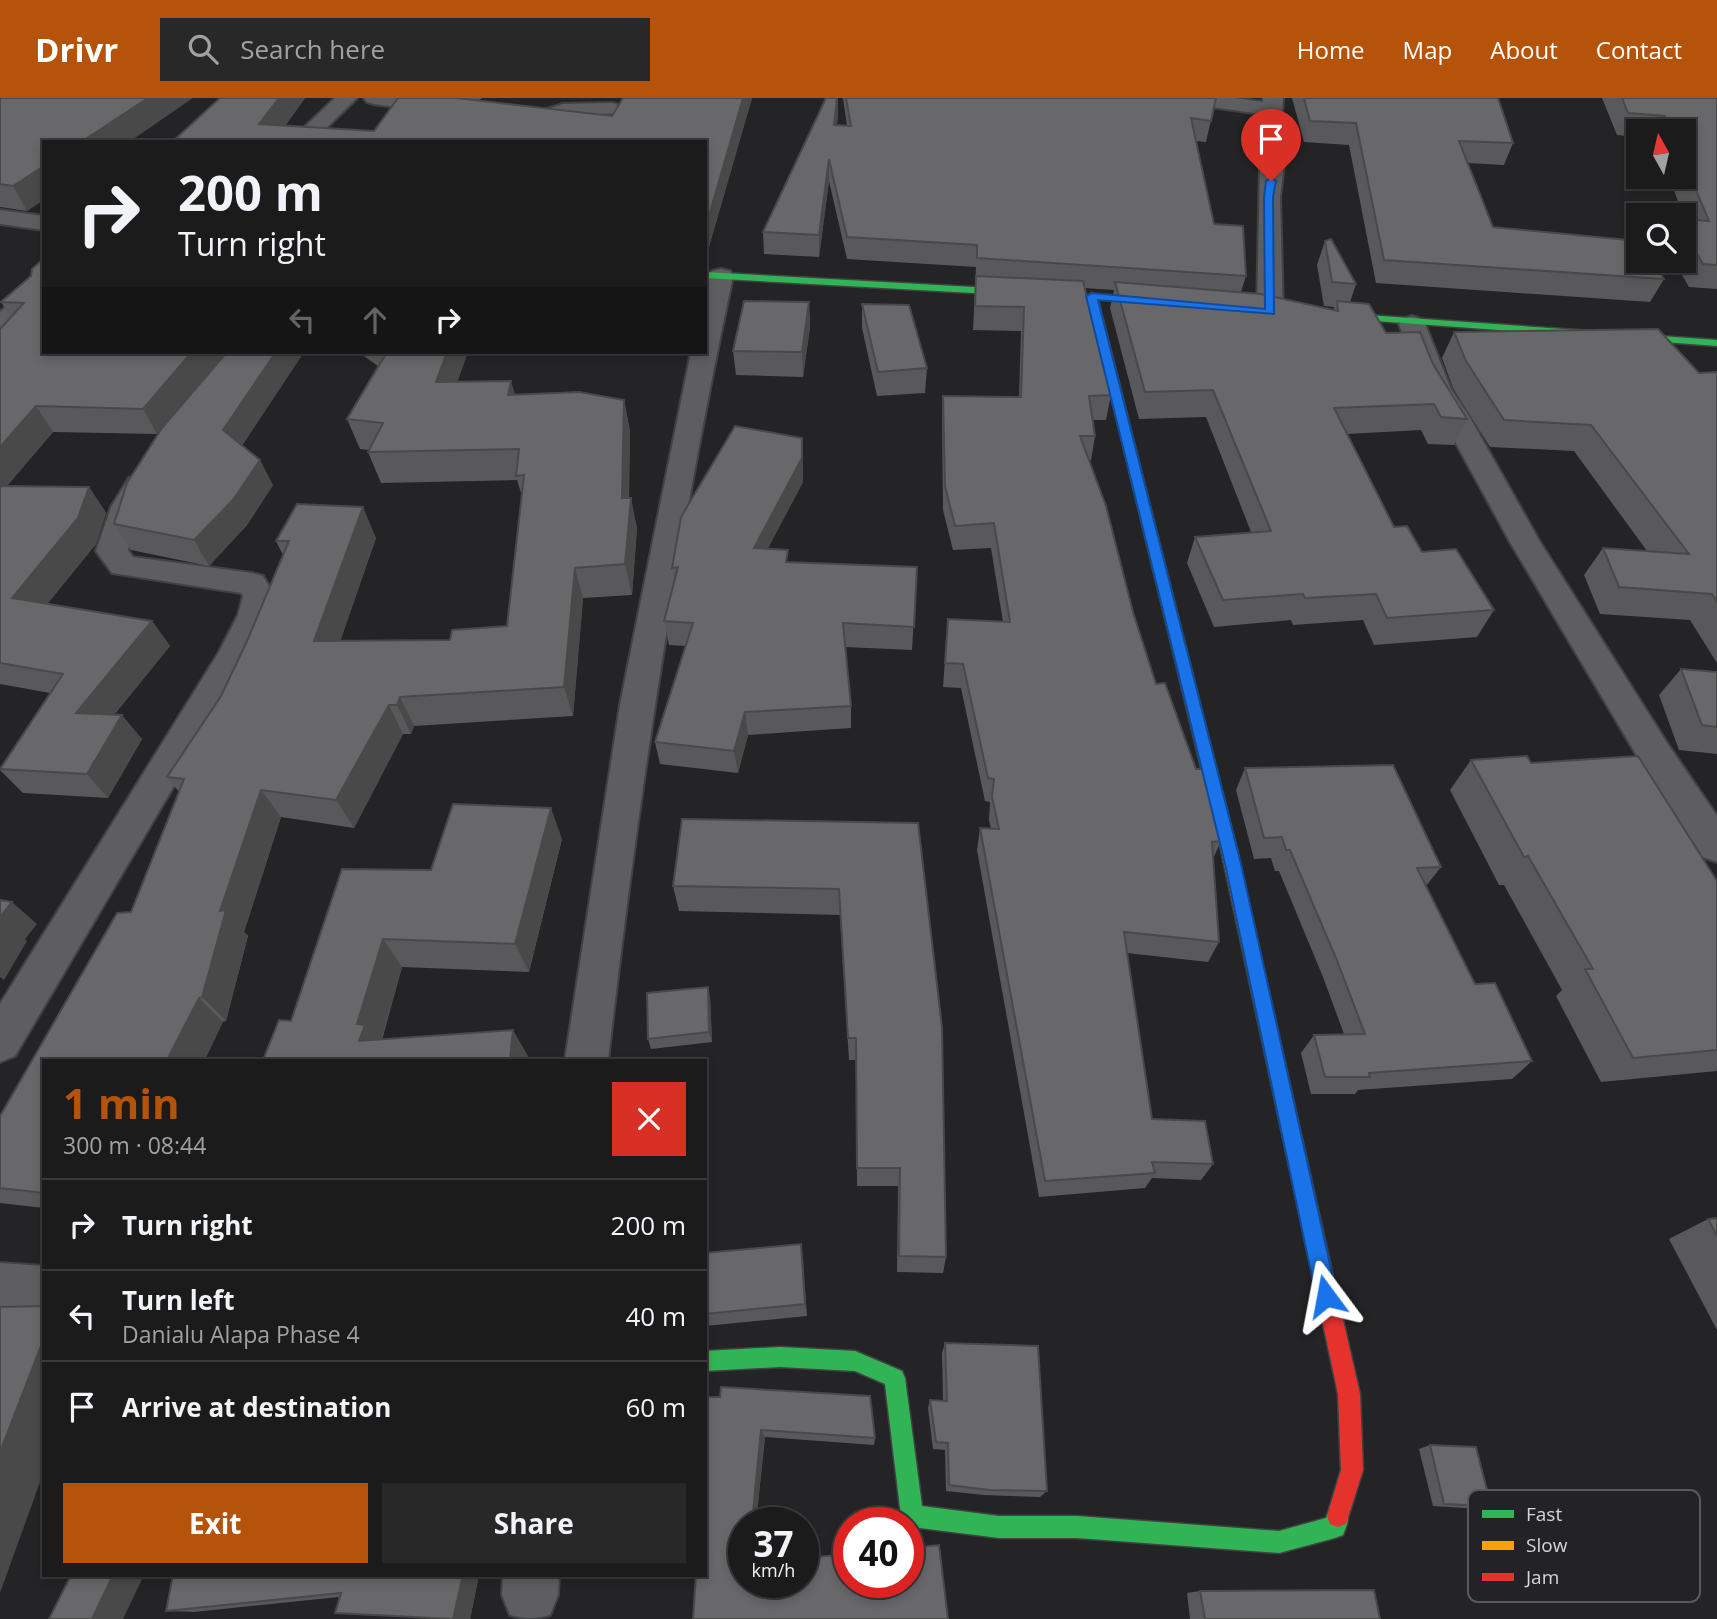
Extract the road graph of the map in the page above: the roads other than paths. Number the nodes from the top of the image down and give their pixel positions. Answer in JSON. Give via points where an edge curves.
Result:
{"nodes":[{"id":1,"x":346,"y":98,"type":"edge"},
{"id":2,"x":374,"y":98,"type":"edge"},
{"id":3,"x":1191,"y":98,"type":"edge"},
{"id":4,"x":1272,"y":103,"type":"edge"},
{"id":5,"x":611,"y":109,"type":"dead end"},
{"id":6,"x":467,"y":110,"type":"edge"},
{"id":7,"x":490,"y":113,"type":"edge"},
{"id":8,"x":301,"y":140,"type":"edge"},
{"id":9,"x":0,"y":217,"type":"edge"},
{"id":10,"x":42,"y":223,"type":"edge"},
{"id":11,"x":713,"y":276,"type":"edge"},
{"id":12,"x":42,"y":287,"type":"edge"},
{"id":13,"x":1050,"y":294,"type":"edge"},
{"id":14,"x":1092,"y":296,"type":"dead end"},
{"id":15,"x":1270,"y":312,"type":"edge"},
{"id":16,"x":1307,"y":314,"type":"edge"},
{"id":17,"x":1412,"y":324,"type":"junction"},
{"id":18,"x":0,"y":326,"type":"edge"},
{"id":19,"x":707,"y":331,"type":"edge"},
{"id":20,"x":1717,"y":343,"type":"edge"},
{"id":21,"x":704,"y":354,"type":"edge"},
{"id":22,"x":155,"y":460,"type":"edge"},
{"id":23,"x":1715,"y":838,"type":"edge"},
{"id":24,"x":0,"y":1042,"type":"edge"},
{"id":25,"x":586,"y":1059,"type":"edge"},
{"id":26,"x":0,"y":1287,"type":"edge"},
{"id":27,"x":42,"y":1290,"type":"edge"},
{"id":28,"x":707,"y":1361,"type":"edge"}],
"edges":[{"from":1,"to":8,"type":"street"},
{"from":2,"to":6,"type":"street"},
{"from":3,"to":4,"type":"street"},
{"from":4,"to":15,"type":"street"},
{"from":5,"to":7,"type":"street","via":[[563,110],[537,119]]},
{"from":9,"to":10,"type":"street"},
{"from":11,"to":13,"type":"street"},
{"from":11,"to":19,"type":"street"},
{"from":12,"to":18,"type":"street"},
{"from":14,"to":28,"type":"street","via":[[1233,864],[1349,1394],[1352,1469],[1335,1527],[1279,1542],[1077,1527],[999,1527],[912,1516],[895,1378],[855,1361],[780,1357]]},
{"from":16,"to":17,"type":"street"},
{"from":17,"to":20,"type":"street"},
{"from":17,"to":23,"type":"street","via":[[1437,389],[1525,542],[1656,756]]},
{"from":21,"to":25,"type":"street","via":[[677,477],[610,870]]},
{"from":22,"to":24,"type":"street","via":[[126,507],[113,551],[123,566],[252,584],[259,596],[254,615]]},
{"from":26,"to":27,"type":"street"}]}
